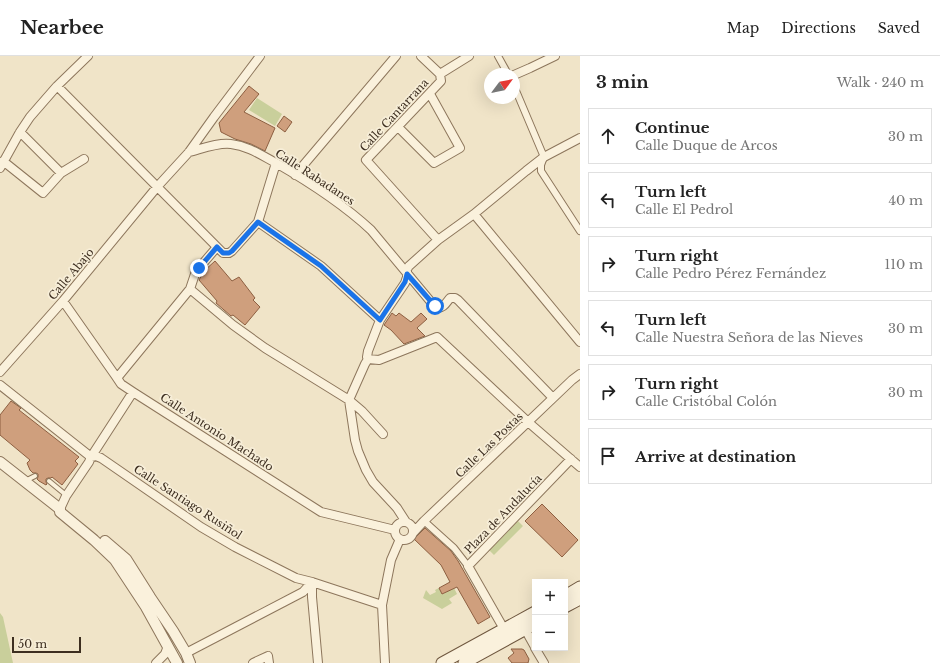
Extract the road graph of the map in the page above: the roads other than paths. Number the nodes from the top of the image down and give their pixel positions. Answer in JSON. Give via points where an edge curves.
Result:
{"nodes":[{"id":1,"x":88,"y":56,"type":"edge"},
{"id":2,"x":260,"y":56,"type":"edge"},
{"id":3,"x":396,"y":56,"type":"edge"},
{"id":4,"x":420,"y":56,"type":"edge"},
{"id":5,"x":469,"y":56,"type":"edge"},
{"id":6,"x":498,"y":56,"type":"edge"},
{"id":7,"x":555,"y":56,"type":"edge"},
{"id":8,"x":505,"y":68,"type":"edge"},
{"id":9,"x":520,"y":72,"type":"edge"},
{"id":10,"x":440,"y":74,"type":"junction"},
{"id":11,"x":57,"y":86,"type":"junction"},
{"id":12,"x":430,"y":94,"type":"junction"},
{"id":13,"x":520,"y":100,"type":"edge"},
{"id":14,"x":398,"y":127,"type":"junction"},
{"id":15,"x":20,"y":132,"type":"junction"},
{"id":16,"x":580,"y":138,"type":"edge"},
{"id":17,"x":189,"y":152,"type":"junction"},
{"id":18,"x":544,"y":157,"type":"junction"},
{"id":19,"x":84,"y":159,"type":"dead end"},
{"id":20,"x":276,"y":163,"type":"junction"},
{"id":21,"x":2,"y":165,"type":"edge"},
{"id":22,"x":61,"y":173,"type":"junction"},
{"id":23,"x":296,"y":175,"type":"junction"},
{"id":24,"x":157,"y":187,"type":"junction"},
{"id":25,"x":474,"y":214,"type":"junction"},
{"id":26,"x":258,"y":222,"type":"junction"},
{"id":27,"x":580,"y":231,"type":"edge"},
{"id":28,"x":438,"y":240,"type":"junction"},
{"id":29,"x":217,"y":247,"type":"junction"},
{"id":30,"x":407,"y":274,"type":"junction"},
{"id":31,"x":190,"y":289,"type":"junction"},
{"id":32,"x":63,"y":301,"type":"junction"},
{"id":33,"x":380,"y":320,"type":"junction"},
{"id":34,"x":580,"y":342,"type":"edge"},
{"id":35,"x":368,"y":359,"type":"junction"},
{"id":36,"x":0,"y":372,"type":"edge"},
{"id":37,"x":580,"y":374,"type":"edge"},
{"id":38,"x":116,"y":378,"type":"junction"},
{"id":39,"x":0,"y":385,"type":"edge"},
{"id":40,"x":133,"y":392,"type":"junction"},
{"id":41,"x":554,"y":398,"type":"junction"},
{"id":42,"x":349,"y":400,"type":"junction"},
{"id":43,"x":528,"y":422,"type":"junction"},
{"id":44,"x":384,"y":434,"type":"dead end"},
{"id":45,"x":91,"y":457,"type":"junction"},
{"id":46,"x":571,"y":459,"type":"junction"},
{"id":47,"x":2,"y":463,"type":"edge"},
{"id":48,"x":580,"y":467,"type":"edge"},
{"id":49,"x":35,"y":476,"type":"dead end"},
{"id":50,"x":25,"y":481,"type":"junction"},
{"id":51,"x":49,"y":482,"type":"dead end"},
{"id":52,"x":66,"y":496,"type":"junction"},
{"id":53,"x":60,"y":509,"type":"junction"},
{"id":54,"x":424,"y":521,"type":"junction"},
{"id":55,"x":406,"y":522,"type":"junction"},
{"id":56,"x":395,"y":530,"type":"junction"},
{"id":57,"x":413,"y":533,"type":"junction"},
{"id":58,"x":400,"y":539,"type":"junction"},
{"id":59,"x":468,"y":566,"type":"junction"},
{"id":60,"x":312,"y":582,"type":"junction"},
{"id":61,"x":580,"y":587,"type":"edge"},
{"id":62,"x":568,"y":594,"type":"edge"},
{"id":63,"x":580,"y":599,"type":"edge"},
{"id":64,"x":382,"y":605,"type":"junction"},
{"id":65,"x":568,"y":605,"type":"edge"},
{"id":66,"x":532,"y":614,"type":"edge"},
{"id":67,"x":530,"y":627,"type":"edge"},
{"id":68,"x":504,"y":629,"type":"junction"},
{"id":69,"x":168,"y":646,"type":"junction"},
{"id":70,"x":536,"y":651,"type":"edge"},
{"id":71,"x":537,"y":651,"type":"edge"},
{"id":72,"x":186,"y":653,"type":"junction"},
{"id":73,"x":268,"y":660,"type":"edge"},
{"id":74,"x":156,"y":663,"type":"edge"},
{"id":75,"x":177,"y":663,"type":"edge"},
{"id":76,"x":190,"y":663,"type":"edge"},
{"id":77,"x":253,"y":663,"type":"edge"},
{"id":78,"x":318,"y":663,"type":"edge"},
{"id":79,"x":385,"y":663,"type":"edge"},
{"id":80,"x":442,"y":663,"type":"edge"},
{"id":81,"x":464,"y":663,"type":"edge"},
{"id":82,"x":535,"y":663,"type":"edge"},
{"id":83,"x":544,"y":663,"type":"edge"}],
"edges":[{"from":1,"to":11,"type":"street"},
{"from":2,"to":17,"type":"street","name":"Calle Abajo"},
{"from":3,"to":23,"type":"street"},
{"from":4,"to":10,"type":"street"},
{"from":5,"to":10,"type":"street"},
{"from":6,"to":8,"type":"street"},
{"from":7,"to":9,"type":"street"},
{"from":10,"to":12,"type":"street","name":"Calle Cantarrana","via":[[441,81]]},
{"from":11,"to":15,"type":"street"},
{"from":11,"to":24,"type":"street"},
{"from":12,"to":14,"type":"street","name":"Calle Cantarrana"},
{"from":12,"to":14,"type":"street","via":[[460,148],[434,163]]},
{"from":13,"to":18,"type":"street"},
{"from":14,"to":28,"type":"street","name":"Calle Cantarrana","via":[[366,160]]},
{"from":15,"to":21,"type":"street"},
{"from":15,"to":22,"type":"street"},
{"from":16,"to":18,"type":"street"},
{"from":17,"to":20,"type":"street","name":"Calle Rabadanes","via":[[224,143],[248,148]]},
{"from":17,"to":24,"type":"street","name":"Calle Abajo"},
{"from":18,"to":25,"type":"street"},
{"from":18,"to":27,"type":"street","via":[[541,171]]},
{"from":19,"to":22,"type":"street"},
{"from":20,"to":23,"type":"street","name":"Calle Rabadanes"},
{"from":20,"to":26,"type":"street"},
{"from":21,"to":22,"type":"street","via":[[43,193]]},
{"from":23,"to":30,"type":"street","name":"Calle Rabadanes","via":[[366,225]]},
{"from":24,"to":29,"type":"street"},
{"from":24,"to":32,"type":"street","name":"Calle Abajo"},
{"from":25,"to":28,"type":"street"},
{"from":25,"to":34,"type":"street"},
{"from":26,"to":29,"type":"street","via":[[229,253],[223,253]]},
{"from":26,"to":33,"type":"street","via":[[321,266]]},
{"from":28,"to":30,"type":"street","via":[[410,266]]},
{"from":29,"to":31,"type":"street","via":[[195,274]]},
{"from":30,"to":33,"type":"street","via":[[405,282]]},
{"from":30,"to":41,"type":"street","name":"Calle Rabadanes","via":[[436,308],[442,307],[450,298],[458,300]]},
{"from":31,"to":38,"type":"street"},
{"from":31,"to":42,"type":"street","via":[[232,325]]},
{"from":32,"to":36,"type":"street","name":"Calle Abajo"},
{"from":32,"to":38,"type":"street","name":"Calle Antonio Machado"},
{"from":33,"to":35,"type":"street","via":[[368,351]]},
{"from":35,"to":42,"type":"street"},
{"from":35,"to":43,"type":"street","via":[[379,360],[437,337]]},
{"from":37,"to":41,"type":"street","name":"Calle Las Postas"},
{"from":38,"to":40,"type":"street","name":"Calle Antonio Machado"},
{"from":39,"to":45,"type":"street","name":"Calle Santiago Rusiñol"},
{"from":40,"to":45,"type":"street"},
{"from":40,"to":56,"type":"street","name":"Calle Antonio Machado","via":[[321,512]]},
{"from":41,"to":43,"type":"street","name":"Calle Las Postas"},
{"from":42,"to":44,"type":"street"},
{"from":42,"to":55,"type":"street","via":[[355,440],[366,470]]},
{"from":43,"to":46,"type":"street"},
{"from":43,"to":54,"type":"street","name":"Calle Las Postas"},
{"from":45,"to":52,"type":"street"},
{"from":45,"to":60,"type":"street","name":"Calle Santiago Rusiñol","via":[[101,458],[201,527],[236,547],[296,578]]},
{"from":46,"to":48,"type":"street"},
{"from":46,"to":59,"type":"street","name":"Plaza de Andalucía"},
{"from":47,"to":50,"type":"street"},
{"from":49,"to":50,"type":"lane"},
{"from":50,"to":53,"type":"street"},
{"from":51,"to":52,"type":"lane"},
{"from":52,"to":53,"type":"street"},
{"from":53,"to":69,"type":"street","via":[[60,512],[115,560]]},
{"from":53,"to":72,"type":"street","via":[[66,510],[82,522],[124,557]]},
{"from":54,"to":57,"type":"street","name":"Calle Las Postas"},
{"from":54,"to":59,"type":"street","via":[[454,548]]},
{"from":55,"to":56,"type":"street","via":[[400,523]]},
{"from":55,"to":57,"type":"street","via":[[412,525]]},
{"from":56,"to":58,"type":"street"},
{"from":57,"to":58,"type":"street","via":[[408,539]]},
{"from":58,"to":64,"type":"street","via":[[391,560]]},
{"from":59,"to":68,"type":"street","name":"Plaza de Andalucía"},
{"from":60,"to":64,"type":"street","name":"Calle Santiago Rusiñol"},
{"from":60,"to":72,"type":"street","via":[[303,592]]},
{"from":60,"to":78,"type":"street"},
{"from":61,"to":62,"type":"main road"},
{"from":63,"to":65,"type":"main road"},
{"from":64,"to":79,"type":"street"},
{"from":66,"to":68,"type":"main road"},
{"from":67,"to":81,"type":"main road"},
{"from":68,"to":80,"type":"main road"},
{"from":69,"to":74,"type":"street","via":[[165,654]]},
{"from":69,"to":75,"type":"street"},
{"from":70,"to":82,"type":"street"},
{"from":71,"to":83,"type":"street"},
{"from":72,"to":76,"type":"street"},
{"from":73,"to":77,"type":"street"}]}
